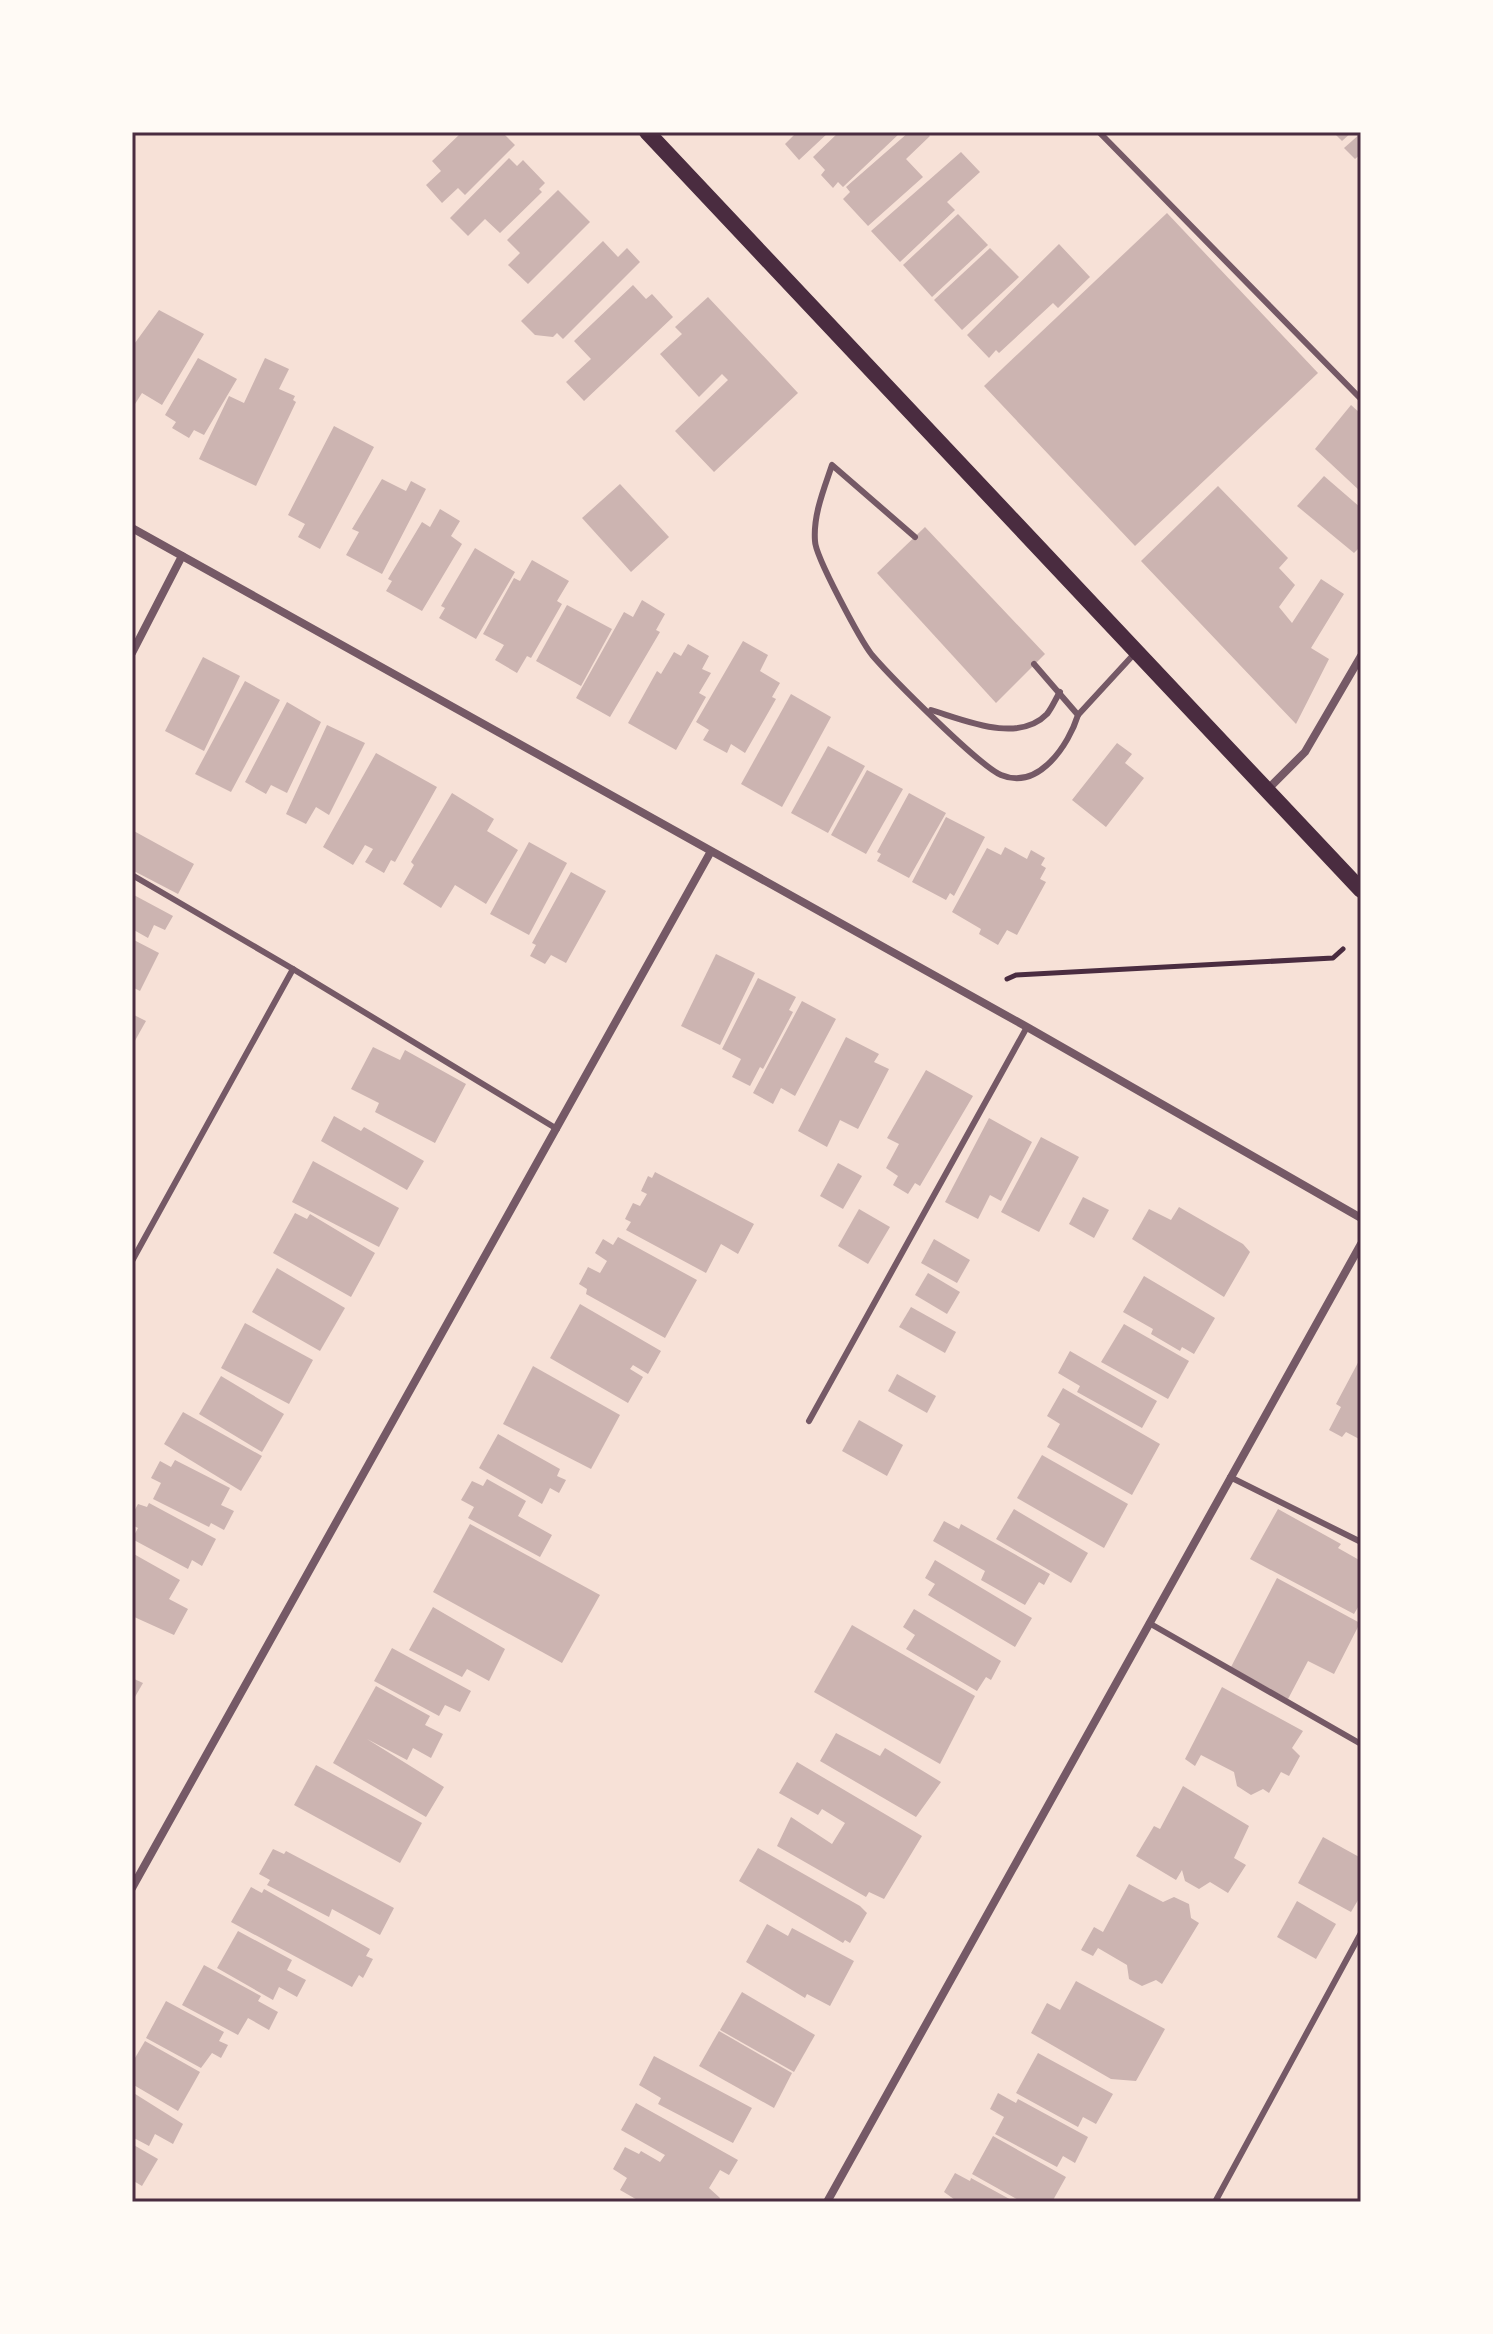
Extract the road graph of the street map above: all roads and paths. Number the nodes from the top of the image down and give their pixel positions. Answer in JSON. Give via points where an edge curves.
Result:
{"nodes":[{"id":1,"x":647,"y":132,"type":"edge"},
{"id":2,"x":1099,"y":132,"type":"edge"},
{"id":3,"x":1361,"y":399,"type":"edge"},
{"id":4,"x":132,"y":528,"type":"edge"},
{"id":5,"x":915,"y":537,"type":"dead end"},
{"id":6,"x":182,"y":556,"type":"junction"},
{"id":7,"x":1136,"y":652,"type":"junction"},
{"id":8,"x":132,"y":653,"type":"edge"},
{"id":9,"x":1361,"y":656,"type":"edge"},
{"id":10,"x":1034,"y":664,"type":"dead end"},
{"id":11,"x":1060,"y":692,"type":"junction"},
{"id":12,"x":928,"y":709,"type":"junction"},
{"id":13,"x":1078,"y":715,"type":"junction"},
{"id":14,"x":1267,"y":790,"type":"junction"},
{"id":15,"x":710,"y":853,"type":"junction"},
{"id":16,"x":132,"y":875,"type":"edge"},
{"id":17,"x":1361,"y":890,"type":"edge"},
{"id":18,"x":1343,"y":949,"type":"dead end"},
{"id":19,"x":293,"y":969,"type":"junction"},
{"id":20,"x":1007,"y":979,"type":"dead end"},
{"id":21,"x":1027,"y":1027,"type":"junction"},
{"id":22,"x":558,"y":1130,"type":"junction"},
{"id":23,"x":1361,"y":1218,"type":"edge"},
{"id":24,"x":1361,"y":1244,"type":"edge"},
{"id":25,"x":132,"y":1261,"type":"edge"},
{"id":26,"x":809,"y":1421,"type":"dead end"},
{"id":27,"x":1230,"y":1477,"type":"junction"},
{"id":28,"x":1361,"y":1542,"type":"edge"},
{"id":29,"x":1149,"y":1623,"type":"junction"},
{"id":30,"x":1361,"y":1744,"type":"edge"},
{"id":31,"x":132,"y":1888,"type":"edge"},
{"id":32,"x":1361,"y":1933,"type":"edge"},
{"id":33,"x":827,"y":2202,"type":"edge"},
{"id":34,"x":1215,"y":2202,"type":"edge"}],
"edges":[{"from":1,"to":7,"type":"main road"},
{"from":2,"to":3,"type":"lane"},
{"from":4,"to":6,"type":"street"},
{"from":5,"to":12,"type":"lane","via":[[832,465],[814,544],[870,653]]},
{"from":6,"to":8,"type":"street"},
{"from":6,"to":15,"type":"street"},
{"from":7,"to":13,"type":"lane"},
{"from":7,"to":14,"type":"main road"},
{"from":9,"to":14,"type":"street","via":[[1305,752]]},
{"from":10,"to":11,"type":"lane"},
{"from":11,"to":12,"type":"lane","via":[[1047,714],[1026,727],[988,727]]},
{"from":11,"to":13,"type":"lane"},
{"from":12,"to":13,"type":"lane","via":[[1001,776],[1022,777],[1054,759],[1070,740]]},
{"from":14,"to":17,"type":"main road"},
{"from":15,"to":21,"type":"street"},
{"from":15,"to":22,"type":"street"},
{"from":16,"to":19,"type":"lane"},
{"from":18,"to":20,"type":"path","via":[[1333,958]]},
{"from":19,"to":22,"type":"lane"},
{"from":19,"to":25,"type":"lane"},
{"from":21,"to":23,"type":"street"},
{"from":21,"to":26,"type":"lane"},
{"from":22,"to":31,"type":"street"},
{"from":24,"to":27,"type":"street"},
{"from":27,"to":28,"type":"lane"},
{"from":27,"to":29,"type":"street"},
{"from":29,"to":30,"type":"lane"},
{"from":29,"to":33,"type":"street"},
{"from":32,"to":34,"type":"lane"}]}
